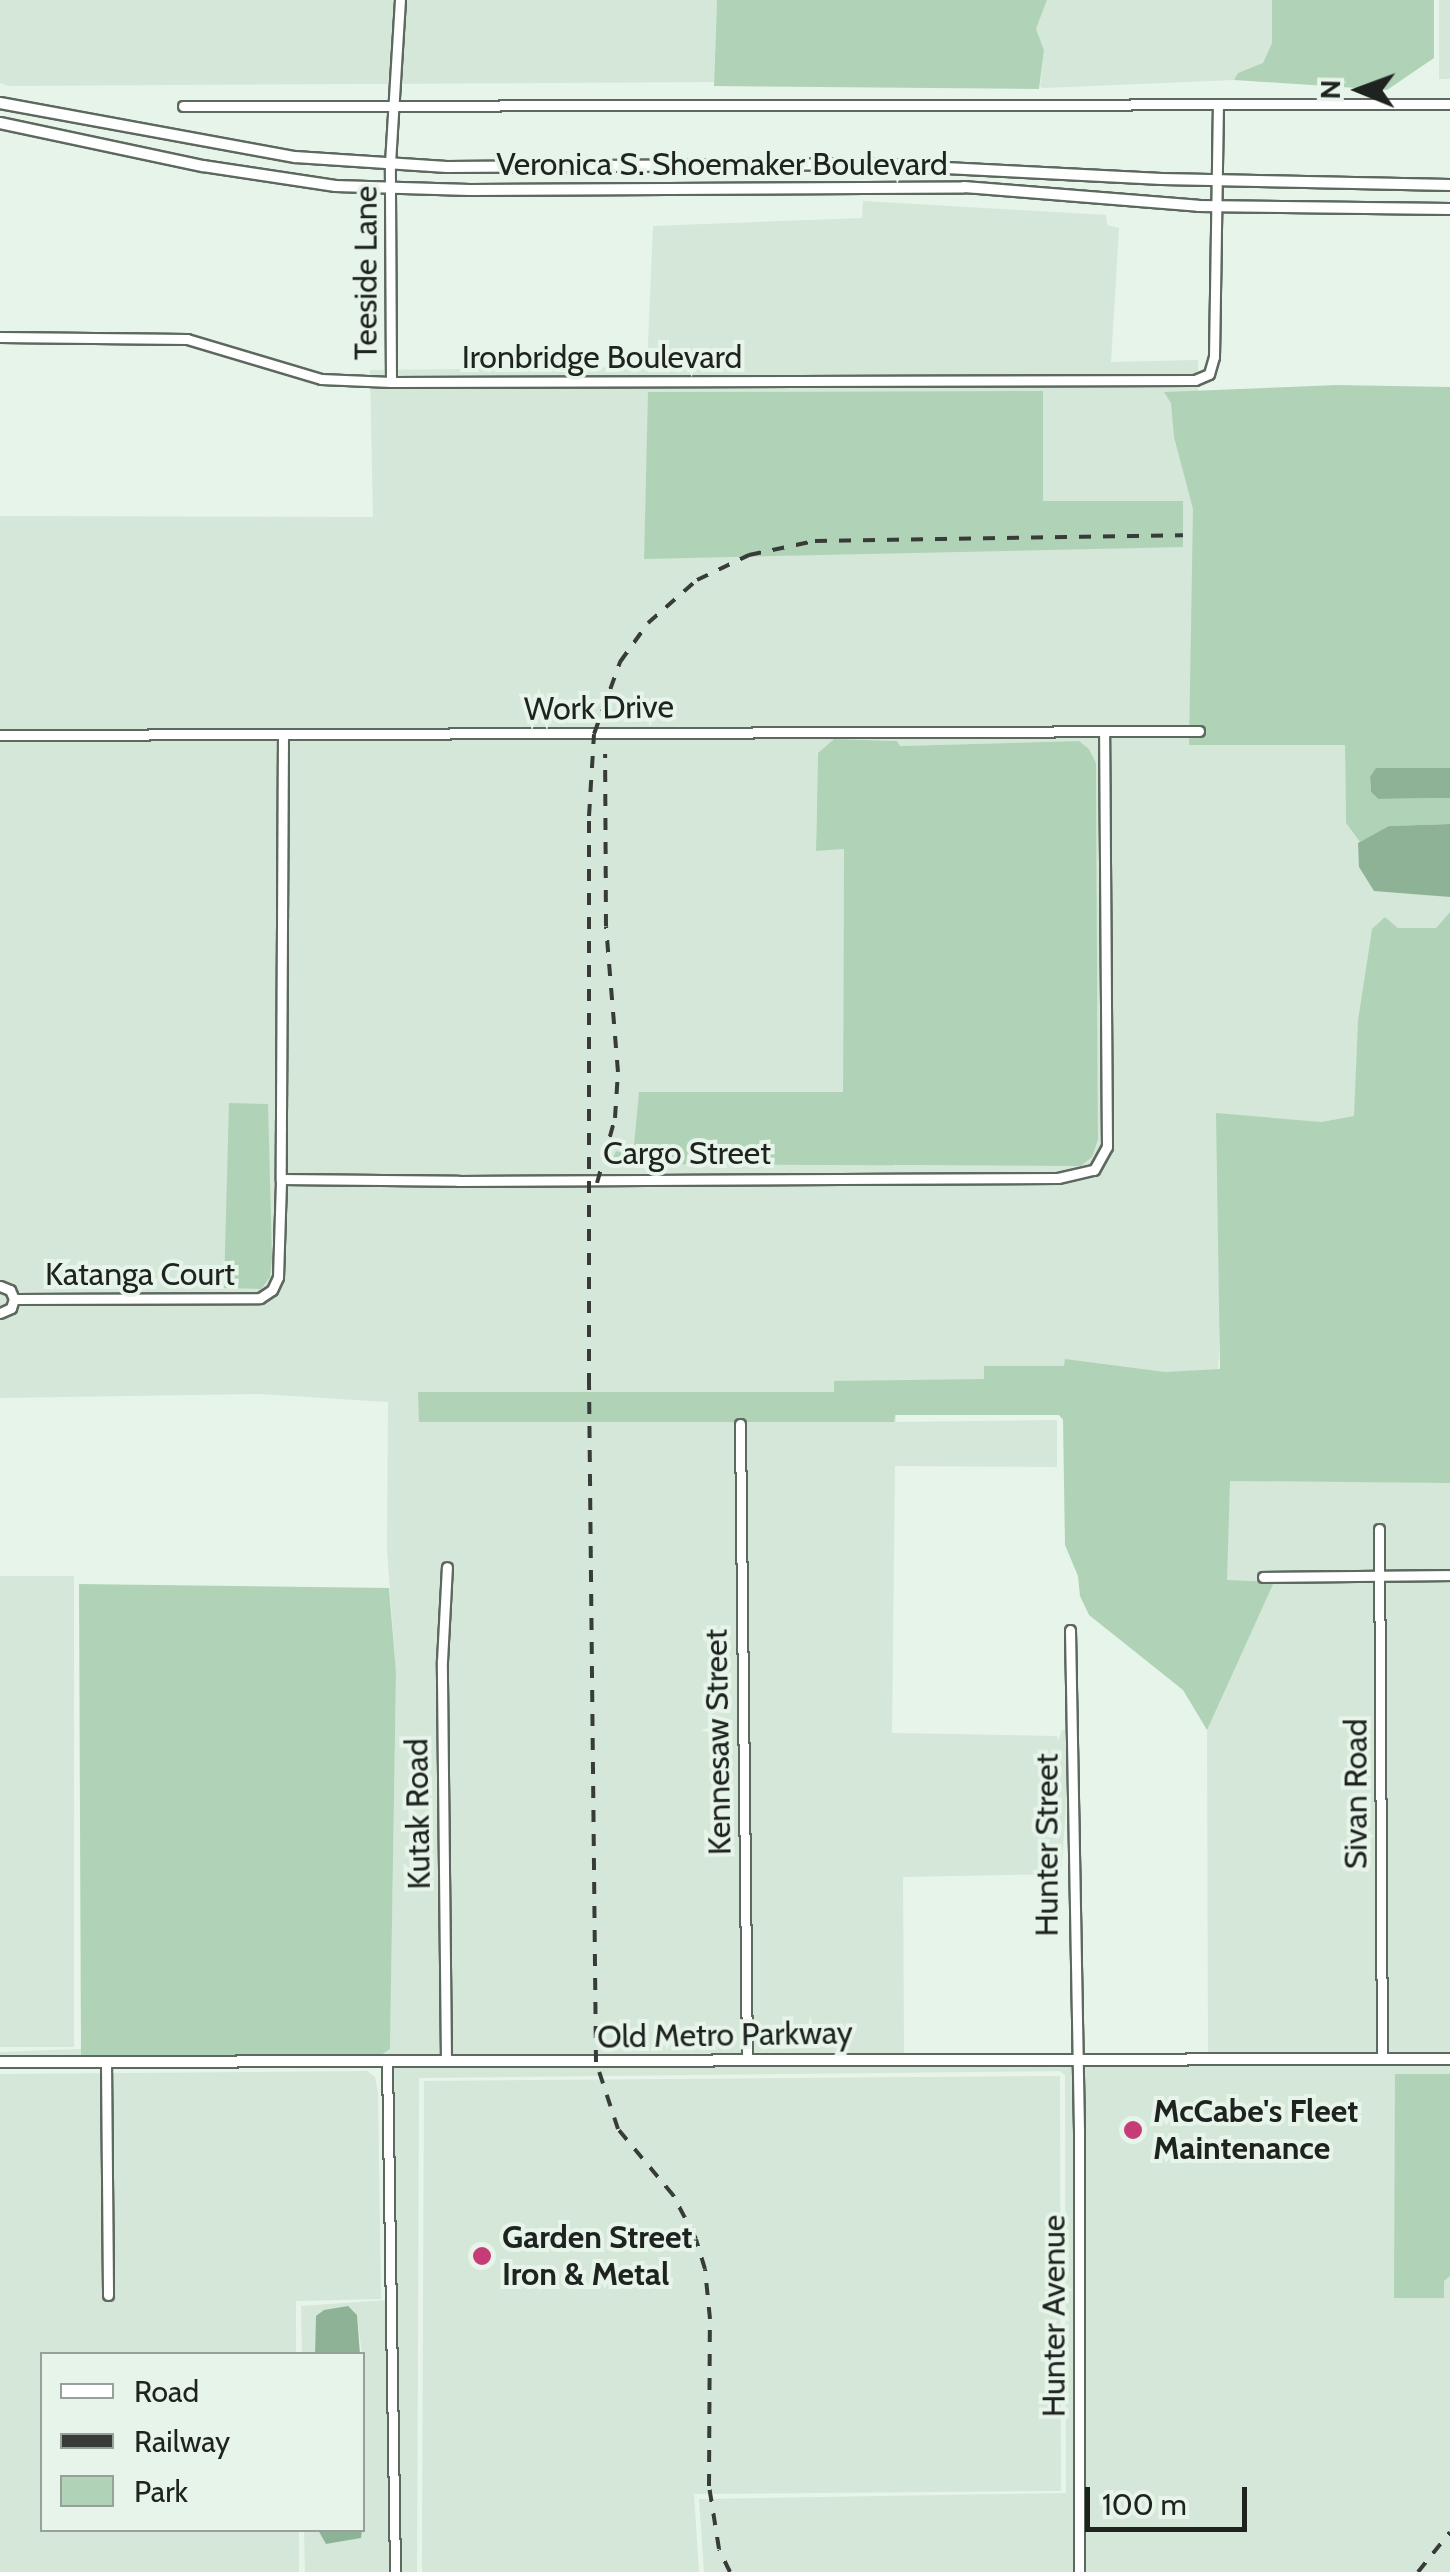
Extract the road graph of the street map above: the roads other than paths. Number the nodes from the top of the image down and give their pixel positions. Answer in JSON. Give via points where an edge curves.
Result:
{"nodes":[{"id":1,"x":400,"y":0,"type":"edge"},
{"id":2,"x":0,"y":102,"type":"edge"},
{"id":3,"x":1450,"y":104,"type":"edge"},
{"id":4,"x":1218,"y":105,"type":"junction"},
{"id":5,"x":184,"y":106,"type":"dead end"},
{"id":6,"x":395,"y":106,"type":"junction"},
{"id":7,"x":0,"y":123,"type":"edge"},
{"id":8,"x":390,"y":163,"type":"junction"},
{"id":9,"x":1216,"y":181,"type":"junction"},
{"id":10,"x":1450,"y":186,"type":"edge"},
{"id":11,"x":390,"y":188,"type":"junction"},
{"id":12,"x":1216,"y":207,"type":"junction"},
{"id":13,"x":1450,"y":209,"type":"edge"},
{"id":14,"x":0,"y":337,"type":"edge"},
{"id":15,"x":391,"y":382,"type":"junction"},
{"id":16,"x":1104,"y":732,"type":"junction"},
{"id":17,"x":1200,"y":732,"type":"dead end"},
{"id":18,"x":283,"y":734,"type":"junction"},
{"id":19,"x":0,"y":735,"type":"edge"},
{"id":20,"x":281,"y":1179,"type":"junction"},
{"id":21,"x":0,"y":1286,"type":"edge"},
{"id":22,"x":14,"y":1300,"type":"junction"},
{"id":23,"x":0,"y":1313,"type":"edge"},
{"id":24,"x":740,"y":1424,"type":"dead end"},
{"id":25,"x":1379,"y":1528,"type":"dead end"},
{"id":26,"x":446,"y":1566,"type":"dead end"},
{"id":27,"x":1450,"y":1575,"type":"edge"},
{"id":28,"x":1380,"y":1576,"type":"junction"},
{"id":29,"x":1263,"y":1577,"type":"dead end"},
{"id":30,"x":1070,"y":1630,"type":"dead end"},
{"id":31,"x":1382,"y":2059,"type":"junction"},
{"id":32,"x":1450,"y":2059,"type":"edge"},
{"id":33,"x":446,"y":2060,"type":"junction"},
{"id":34,"x":746,"y":2060,"type":"junction"},
{"id":35,"x":1074,"y":2060,"type":"junction"},
{"id":36,"x":387,"y":2061,"type":"junction"},
{"id":37,"x":0,"y":2062,"type":"edge"},
{"id":38,"x":106,"y":2062,"type":"junction"},
{"id":39,"x":108,"y":2294,"type":"dead end"},
{"id":40,"x":395,"y":2572,"type":"edge"},
{"id":41,"x":1079,"y":2572,"type":"edge"}],
"edges":[{"from":1,"to":6,"type":"street","name":"Teeside Lane"},
{"from":2,"to":8,"type":"street","name":"Veronica S. Shoemaker Boulevard","via":[[296,158]]},
{"from":3,"to":4,"type":"street","name":"Veronica S. Shoemaker Boulevard"},
{"from":4,"to":6,"type":"street","name":"Veronica S. Shoemaker Boulevard"},
{"from":4,"to":9,"type":"street"},
{"from":5,"to":6,"type":"street","name":"Veronica S. Shoemaker Boulevard"},
{"from":6,"to":8,"type":"street","name":"Teeside Lane"},
{"from":7,"to":11,"type":"street","name":"Veronica S. Shoemaker Boulevard","via":[[202,166]]},
{"from":8,"to":9,"type":"street","name":"Veronica S. Shoemaker Boulevard","via":[[867,164]]},
{"from":8,"to":11,"type":"street","name":"Teeside Lane"},
{"from":9,"to":10,"type":"street","name":"Veronica S. Shoemaker Boulevard"},
{"from":9,"to":12,"type":"street"},
{"from":11,"to":12,"type":"street","name":"Veronica S. Shoemaker Boulevard","via":[[964,187]]},
{"from":11,"to":15,"type":"street","name":"Teeside Lane"},
{"from":12,"to":13,"type":"street","name":"Veronica S. Shoemaker Boulevard"},
{"from":12,"to":15,"type":"street","name":"Ironbridge Boulevard","via":[[1214,357],[1210,374],[1195,380]]},
{"from":14,"to":15,"type":"street","name":"Ironbridge Boulevard","via":[[187,339],[321,379]]},
{"from":16,"to":17,"type":"street","name":"Work Drive"},
{"from":16,"to":18,"type":"street","name":"Work Drive"},
{"from":16,"to":20,"type":"street","name":"Cargo Street","via":[[1107,1147],[1094,1170],[1058,1178]]},
{"from":18,"to":19,"type":"street","name":"Work Drive"},
{"from":18,"to":20,"type":"street"},
{"from":20,"to":22,"type":"street","name":"Katanga Court","via":[[278,1277],[260,1298]]},
{"from":21,"to":22,"type":"street","name":"Katanga Court"},
{"from":22,"to":23,"type":"street","name":"Katanga Court"},
{"from":24,"to":34,"type":"street","name":"Kennesaw Street"},
{"from":25,"to":28,"type":"street","name":"Sivan Road"},
{"from":26,"to":33,"type":"street","name":"Kutak Road"},
{"from":27,"to":28,"type":"street"},
{"from":28,"to":29,"type":"street"},
{"from":28,"to":31,"type":"street","name":"Sivan Road"},
{"from":30,"to":35,"type":"street","name":"Hunter Street"},
{"from":31,"to":32,"type":"street","name":"Old Metro Parkway"},
{"from":31,"to":35,"type":"street","name":"Old Metro Parkway"},
{"from":33,"to":34,"type":"street","name":"Old Metro Parkway"},
{"from":33,"to":36,"type":"street","name":"Old Metro Parkway"},
{"from":34,"to":35,"type":"street","name":"Old Metro Parkway"},
{"from":35,"to":41,"type":"street","name":"Hunter Avenue"},
{"from":36,"to":38,"type":"street","name":"Old Metro Parkway"},
{"from":36,"to":40,"type":"street"},
{"from":37,"to":38,"type":"street","name":"Old Metro Parkway"},
{"from":38,"to":39,"type":"street"}]}
